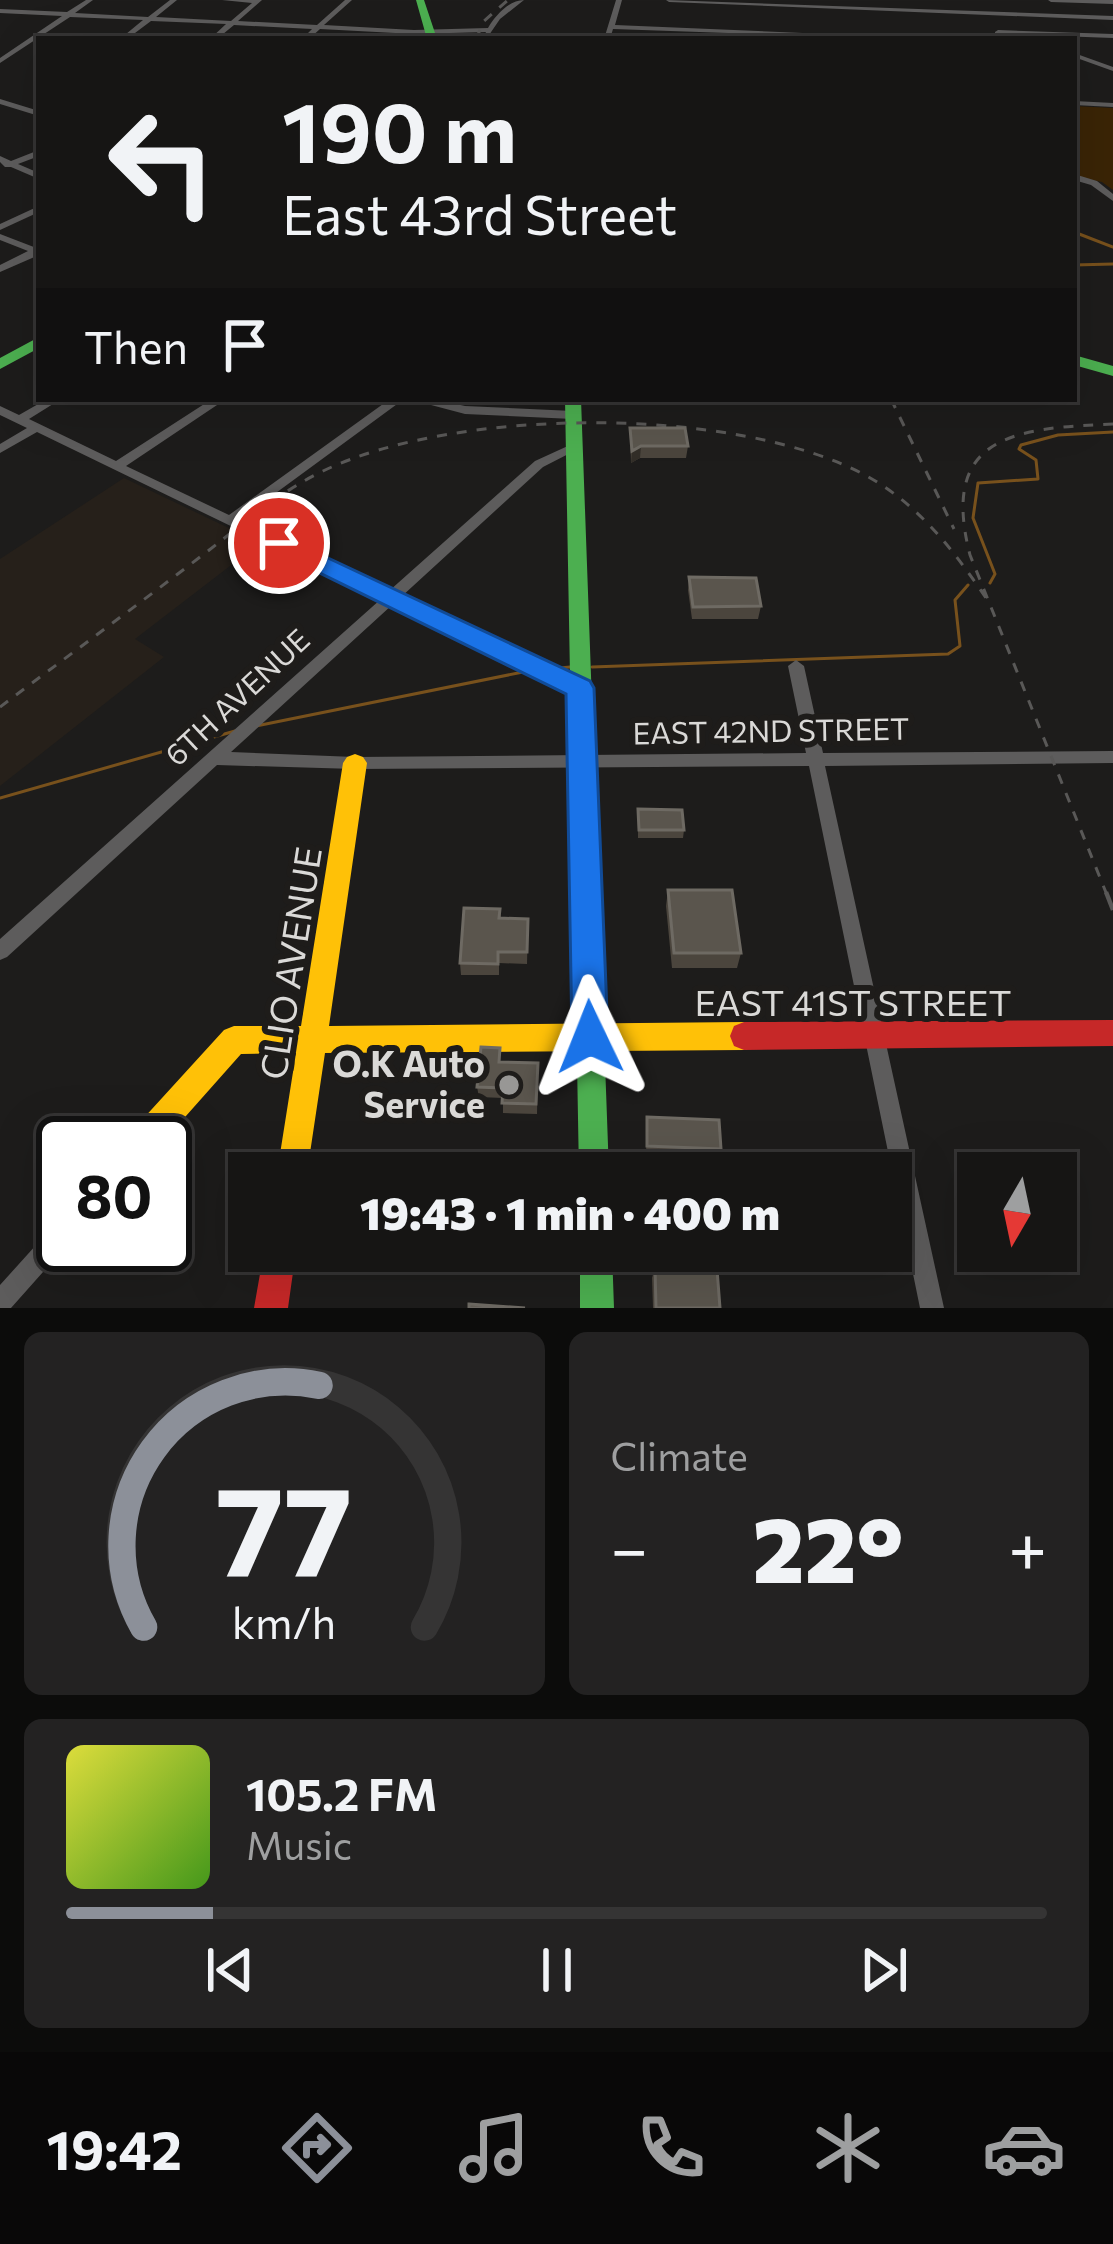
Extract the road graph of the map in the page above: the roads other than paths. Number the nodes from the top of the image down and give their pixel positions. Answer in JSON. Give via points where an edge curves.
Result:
{"nodes":[{"id":1,"x":90,"y":0,"type":"edge"},
{"id":2,"x":174,"y":0,"type":"edge"},
{"id":3,"x":225,"y":0,"type":"edge"},
{"id":4,"x":350,"y":0,"type":"edge"},
{"id":5,"x":521,"y":0,"type":"edge"},
{"id":6,"x":619,"y":0,"type":"edge"},
{"id":7,"x":669,"y":0,"type":"edge"},
{"id":8,"x":940,"y":0,"type":"edge"},
{"id":9,"x":1035,"y":0,"type":"edge"},
{"id":10,"x":1051,"y":0,"type":"edge"},
{"id":11,"x":258,"y":1,"type":"edge"},
{"id":12,"x":767,"y":2,"type":"edge"},
{"id":13,"x":1113,"y":2,"type":"edge"},
{"id":14,"x":421,"y":3,"type":"edge"},
{"id":15,"x":2,"y":5,"type":"edge"},
{"id":16,"x":944,"y":11,"type":"junction"},
{"id":17,"x":70,"y":14,"type":"junction"},
{"id":18,"x":1044,"y":16,"type":"junction"},
{"id":19,"x":150,"y":18,"type":"junction"},
{"id":20,"x":1113,"y":18,"type":"edge"},
{"id":21,"x":232,"y":22,"type":"junction"},
{"id":22,"x":317,"y":27,"type":"junction"},
{"id":23,"x":610,"y":27,"type":"junction"},
{"id":24,"x":487,"y":34,"type":"edge"},
{"id":25,"x":1001,"y":34,"type":"edge"},
{"id":26,"x":430,"y":35,"type":"edge"},
{"id":27,"x":37,"y":36,"type":"edge"},
{"id":28,"x":127,"y":36,"type":"edge"},
{"id":29,"x":216,"y":36,"type":"edge"},
{"id":30,"x":308,"y":36,"type":"edge"},
{"id":31,"x":608,"y":36,"type":"edge"},
{"id":32,"x":737,"y":36,"type":"edge"},
{"id":33,"x":1113,"y":36,"type":"edge"},
{"id":34,"x":36,"y":37,"type":"edge"},
{"id":35,"x":1077,"y":56,"type":"edge"},
{"id":36,"x":0,"y":61,"type":"edge"},
{"id":37,"x":1113,"y":69,"type":"edge"},
{"id":38,"x":0,"y":101,"type":"edge"},
{"id":39,"x":36,"y":103,"type":"edge"},
{"id":40,"x":1077,"y":103,"type":"edge"},
{"id":41,"x":1113,"y":105,"type":"edge"},
{"id":42,"x":25,"y":110,"type":"junction"},
{"id":43,"x":36,"y":113,"type":"edge"},
{"id":44,"x":36,"y":154,"type":"edge"},
{"id":45,"x":3,"y":164,"type":"edge"},
{"id":46,"x":36,"y":175,"type":"edge"},
{"id":47,"x":1077,"y":178,"type":"edge"},
{"id":48,"x":1113,"y":198,"type":"edge"},
{"id":49,"x":36,"y":210,"type":"edge"},
{"id":50,"x":0,"y":227,"type":"edge"},
{"id":51,"x":0,"y":237,"type":"edge"},
{"id":52,"x":36,"y":251,"type":"edge"},
{"id":53,"x":36,"y":253,"type":"edge"},
{"id":54,"x":0,"y":269,"type":"edge"},
{"id":55,"x":36,"y":344,"type":"edge"},
{"id":56,"x":1077,"y":360,"type":"edge"},
{"id":57,"x":0,"y":364,"type":"edge"},
{"id":58,"x":1113,"y":370,"type":"edge"},
{"id":59,"x":50,"y":402,"type":"edge"},
{"id":60,"x":215,"y":402,"type":"edge"},
{"id":61,"x":394,"y":402,"type":"edge"},
{"id":62,"x":432,"y":402,"type":"edge"},
{"id":63,"x":573,"y":407,"type":"edge"},
{"id":64,"x":0,"y":410,"type":"edge"},
{"id":65,"x":19,"y":419,"type":"junction"},
{"id":66,"x":37,"y":428,"type":"junction"},
{"id":67,"x":574,"y":448,"type":"junction"},
{"id":68,"x":0,"y":449,"type":"edge"},
{"id":69,"x":117,"y":466,"type":"junction"},
{"id":70,"x":230,"y":520,"type":"junction"},
{"id":71,"x":391,"y":597,"type":"junction"},
{"id":72,"x":796,"y":666,"type":"dead end"},
{"id":73,"x":580,"y":688,"type":"junction"},
{"id":74,"x":814,"y":756,"type":"junction"},
{"id":75,"x":1113,"y":757,"type":"edge"},
{"id":76,"x":214,"y":758,"type":"junction"},
{"id":77,"x":582,"y":761,"type":"junction"},
{"id":78,"x":355,"y":763,"type":"junction"},
{"id":79,"x":0,"y":951,"type":"edge"},
{"id":80,"x":1113,"y":1034,"type":"edge"},
{"id":81,"x":874,"y":1036,"type":"junction"},
{"id":82,"x":590,"y":1037,"type":"junction"},
{"id":83,"x":312,"y":1039,"type":"junction"},
{"id":84,"x":166,"y":1116,"type":"edge"},
{"id":85,"x":295,"y":1152,"type":"edge"},
{"id":86,"x":593,"y":1152,"type":"edge"},
{"id":87,"x":36,"y":1262,"type":"edge"},
{"id":88,"x":277,"y":1272,"type":"edge"},
{"id":89,"x":596,"y":1272,"type":"edge"},
{"id":90,"x":0,"y":1303,"type":"edge"},
{"id":91,"x":271,"y":1308,"type":"edge"},
{"id":92,"x":597,"y":1308,"type":"edge"},
{"id":93,"x":932,"y":1308,"type":"edge"}],
"edges":[{"from":1,"to":17,"type":"street"},
{"from":2,"to":19,"type":"street"},
{"from":3,"to":11,"type":"street"},
{"from":4,"to":22,"type":"street"},
{"from":5,"to":24,"type":"street"},
{"from":6,"to":23,"type":"street"},
{"from":7,"to":12,"type":"street"},
{"from":8,"to":16,"type":"street"},
{"from":9,"to":18,"type":"street"},
{"from":10,"to":13,"type":"street"},
{"from":11,"to":21,"type":"street"},
{"from":12,"to":16,"type":"street"},
{"from":14,"to":26,"type":"main road"},
{"from":15,"to":17,"type":"street"},
{"from":16,"to":18,"type":"street"},
{"from":16,"to":25,"type":"street"},
{"from":17,"to":19,"type":"street"},
{"from":17,"to":27,"type":"street"},
{"from":18,"to":20,"type":"street"},
{"from":19,"to":21,"type":"street"},
{"from":19,"to":28,"type":"street"},
{"from":21,"to":22,"type":"street"},
{"from":21,"to":29,"type":"street"},
{"from":22,"to":26,"type":"street"},
{"from":22,"to":30,"type":"street"},
{"from":23,"to":31,"type":"street"},
{"from":23,"to":32,"type":"street"},
{"from":24,"to":26,"type":"street"},
{"from":25,"to":33,"type":"street"},
{"from":34,"to":36,"type":"street"},
{"from":35,"to":37,"type":"street"},
{"from":38,"to":42,"type":"street"},
{"from":39,"to":42,"type":"street"},
{"from":40,"to":41,"type":"street"},
{"from":42,"to":43,"type":"street"},
{"from":44,"to":45,"type":"street"},
{"from":45,"to":46,"type":"street"},
{"from":47,"to":48,"type":"street"},
{"from":49,"to":50,"type":"street"},
{"from":51,"to":52,"type":"street"},
{"from":53,"to":54,"type":"street"},
{"from":55,"to":57,"type":"main road"},
{"from":56,"to":58,"type":"main road"},
{"from":59,"to":65,"type":"street"},
{"from":60,"to":69,"type":"street"},
{"from":61,"to":70,"type":"street"},
{"from":62,"to":63,"type":"street","via":[[465,410]]},
{"from":63,"to":67,"type":"main road"},
{"from":64,"to":65,"type":"street"},
{"from":65,"to":66,"type":"street"},
{"from":66,"to":68,"type":"street"},
{"from":66,"to":69,"type":"street"},
{"from":67,"to":71,"type":"street","name":"6TH AVENUE","via":[[539,464]]},
{"from":67,"to":73,"type":"main road"},
{"from":69,"to":70,"type":"street"},
{"from":70,"to":71,"type":"street"},
{"from":71,"to":73,"type":"street"},
{"from":71,"to":76,"type":"street","name":"6TH AVENUE"},
{"from":72,"to":74,"type":"street"},
{"from":73,"to":77,"type":"main road"},
{"from":74,"to":75,"type":"street","name":"EAST 42ND STREET"},
{"from":74,"to":77,"type":"street","name":"EAST 42ND STREET"},
{"from":74,"to":81,"type":"street"},
{"from":76,"to":78,"type":"street","name":"EAST 42ND STREET"},
{"from":76,"to":79,"type":"street","name":"6TH AVENUE"},
{"from":77,"to":78,"type":"street","name":"EAST 42ND STREET"},
{"from":77,"to":82,"type":"main road"},
{"from":78,"to":83,"type":"main road","name":"CLIO AVENUE"},
{"from":80,"to":81,"type":"main road","name":"EAST 41ST STREET"},
{"from":81,"to":82,"type":"main road","name":"EAST 41ST STREET"},
{"from":81,"to":93,"type":"street"},
{"from":82,"to":83,"type":"main road","name":"EAST 41ST STREET"},
{"from":82,"to":86,"type":"main road"},
{"from":83,"to":84,"type":"main road","name":"EAST 41ST STREET","via":[[234,1040]]},
{"from":83,"to":85,"type":"main road","name":"CLIO AVENUE"},
{"from":87,"to":90,"type":"street"},
{"from":88,"to":91,"type":"main road"},
{"from":89,"to":92,"type":"main road"}]}
